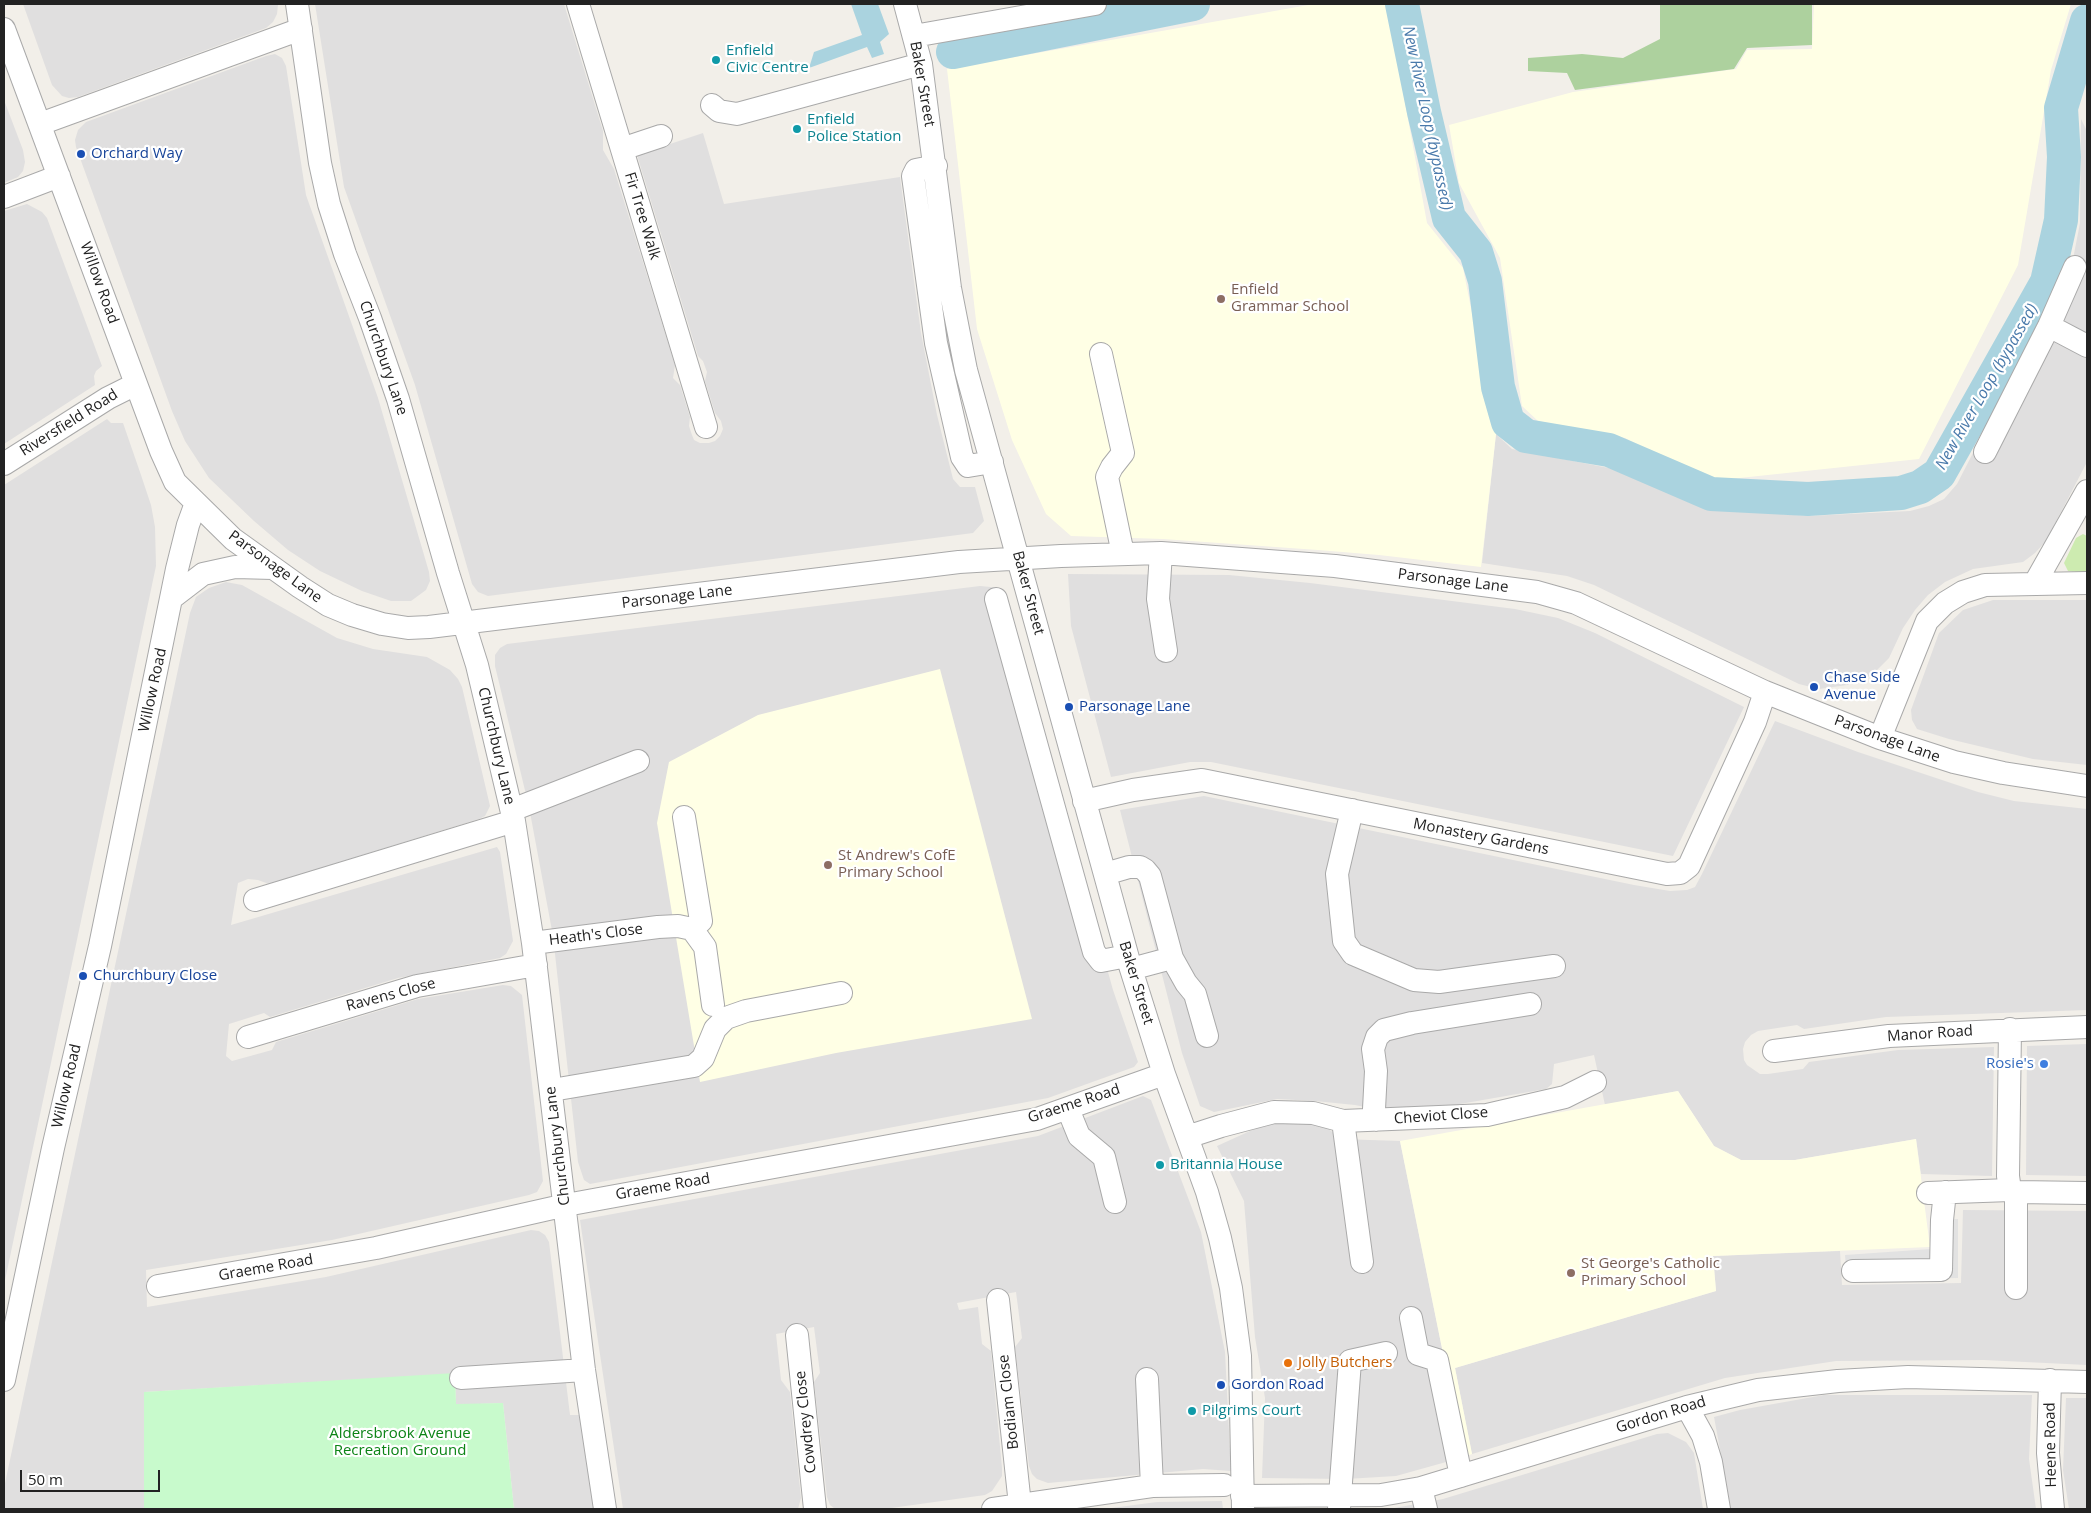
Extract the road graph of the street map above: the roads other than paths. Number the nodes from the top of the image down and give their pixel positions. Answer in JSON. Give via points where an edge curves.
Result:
{"nodes":[{"id":1,"x":297,"y":4,"type":"edge"},
{"id":2,"x":578,"y":4,"type":"edge"},
{"id":3,"x":905,"y":4,"type":"edge"},
{"id":4,"x":923,"y":4,"type":"edge"},
{"id":5,"x":1095,"y":4,"type":"edge"},
{"id":6,"x":4,"y":29,"type":"edge"},
{"id":7,"x":301,"y":29,"type":"junction"},
{"id":8,"x":914,"y":36,"type":"junction"},
{"id":9,"x":921,"y":64,"type":"junction"},
{"id":10,"x":712,"y":105,"type":"dead end"},
{"id":11,"x":40,"y":124,"type":"junction"},
{"id":12,"x":661,"y":136,"type":"dead end"},
{"id":13,"x":622,"y":149,"type":"junction"},
{"id":14,"x":936,"y":166,"type":"junction"},
{"id":15,"x":59,"y":176,"type":"junction"},
{"id":16,"x":4,"y":197,"type":"edge"},
{"id":17,"x":2075,"y":268,"type":"dead end"},
{"id":18,"x":950,"y":288,"type":"junction"},
{"id":19,"x":928,"y":290,"type":"junction"},
{"id":20,"x":2049,"y":326,"type":"junction"},
{"id":21,"x":2087,"y":346,"type":"edge"},
{"id":22,"x":1101,"y":354,"type":"dead end"},
{"id":23,"x":136,"y":384,"type":"junction"},
{"id":24,"x":706,"y":427,"type":"dead end"},
{"id":25,"x":1985,"y":452,"type":"dead end"},
{"id":26,"x":992,"y":462,"type":"junction"},
{"id":27,"x":4,"y":464,"type":"edge"},
{"id":28,"x":196,"y":503,"type":"junction"},
{"id":29,"x":2084,"y":506,"type":"edge"},
{"id":30,"x":1123,"y":554,"type":"junction"},
{"id":31,"x":1161,"y":554,"type":"junction"},
{"id":32,"x":1018,"y":558,"type":"junction"},
{"id":33,"x":273,"y":568,"type":"junction"},
{"id":34,"x":2036,"y":583,"type":"junction"},
{"id":35,"x":2087,"y":583,"type":"edge"},
{"id":36,"x":173,"y":597,"type":"junction"},
{"id":37,"x":996,"y":599,"type":"dead end"},
{"id":38,"x":464,"y":624,"type":"junction"},
{"id":39,"x":1166,"y":651,"type":"dead end"},
{"id":40,"x":1765,"y":692,"type":"junction"},
{"id":41,"x":1056,"y":695,"type":"junction"},
{"id":42,"x":1026,"y":704,"type":"junction"},
{"id":43,"x":1880,"y":738,"type":"junction"},
{"id":44,"x":638,"y":761,"type":"dead end"},
{"id":45,"x":2087,"y":786,"type":"edge"},
{"id":46,"x":1084,"y":801,"type":"junction"},
{"id":47,"x":1352,"y":810,"type":"junction"},
{"id":48,"x":513,"y":816,"type":"junction"},
{"id":49,"x":684,"y":817,"type":"dead end"},
{"id":50,"x":1104,"y":874,"type":"junction"},
{"id":51,"x":255,"y":900,"type":"dead end"},
{"id":52,"x":692,"y":929,"type":"junction"},
{"id":53,"x":535,"y":954,"type":"junction"},
{"id":54,"x":1172,"y":958,"type":"junction"},
{"id":55,"x":1129,"y":963,"type":"junction"},
{"id":56,"x":1554,"y":966,"type":"dead end"},
{"id":57,"x":841,"y":993,"type":"dead end"},
{"id":58,"x":1530,"y":1004,"type":"dead end"},
{"id":59,"x":713,"y":1005,"type":"dead end"},
{"id":60,"x":2087,"y":1027,"type":"edge"},
{"id":61,"x":2010,"y":1029,"type":"junction"},
{"id":62,"x":1206,"y":1036,"type":"dead end"},
{"id":63,"x":248,"y":1037,"type":"dead end"},
{"id":64,"x":1774,"y":1051,"type":"dead end"},
{"id":65,"x":1164,"y":1074,"type":"junction"},
{"id":66,"x":1595,"y":1082,"type":"dead end"},
{"id":67,"x":552,"y":1090,"type":"junction"},
{"id":68,"x":1068,"y":1108,"type":"junction"},
{"id":69,"x":1376,"y":1120,"type":"junction"},
{"id":70,"x":1343,"y":1121,"type":"junction"},
{"id":71,"x":1187,"y":1137,"type":"junction"},
{"id":72,"x":2013,"y":1191,"type":"junction"},
{"id":73,"x":2087,"y":1193,"type":"edge"},
{"id":74,"x":1115,"y":1202,"type":"dead end"},
{"id":75,"x":566,"y":1205,"type":"junction"},
{"id":76,"x":1362,"y":1262,"type":"dead end"},
{"id":77,"x":1853,"y":1271,"type":"dead end"},
{"id":78,"x":158,"y":1286,"type":"dead end"},
{"id":79,"x":2016,"y":1288,"type":"dead end"},
{"id":80,"x":998,"y":1300,"type":"dead end"},
{"id":81,"x":1411,"y":1318,"type":"dead end"},
{"id":82,"x":797,"y":1335,"type":"dead end"},
{"id":83,"x":1386,"y":1353,"type":"dead end"},
{"id":84,"x":584,"y":1370,"type":"junction"},
{"id":85,"x":461,"y":1378,"type":"dead end"},
{"id":86,"x":1147,"y":1378,"type":"dead end"},
{"id":87,"x":4,"y":1380,"type":"edge"},
{"id":88,"x":2050,"y":1380,"type":"junction"},
{"id":89,"x":2087,"y":1382,"type":"edge"},
{"id":90,"x":1687,"y":1407,"type":"junction"},
{"id":91,"x":1461,"y":1476,"type":"junction"},
{"id":92,"x":1152,"y":1486,"type":"junction"},
{"id":93,"x":1236,"y":1497,"type":"edge"},
{"id":94,"x":1424,"y":1499,"type":"edge"},
{"id":95,"x":1118,"y":1500,"type":"edge"},
{"id":96,"x":1271,"y":1503,"type":"edge"},
{"id":97,"x":1338,"y":1503,"type":"edge"},
{"id":98,"x":1058,"y":1504,"type":"edge"},
{"id":99,"x":1020,"y":1505,"type":"junction"},
{"id":100,"x":606,"y":1509,"type":"edge"},
{"id":101,"x":815,"y":1509,"type":"edge"},
{"id":102,"x":993,"y":1509,"type":"edge"},
{"id":103,"x":1719,"y":1509,"type":"edge"},
{"id":104,"x":2053,"y":1509,"type":"edge"}],
"edges":[{"from":1,"to":7,"type":"street","name":"Churchbury Lane"},
{"from":2,"to":13,"type":"street","name":"Fir Tree Walk"},
{"from":3,"to":8,"type":"street","name":"Baker Street"},
{"from":4,"to":8,"type":"street"},
{"from":5,"to":8,"type":"street"},
{"from":6,"to":11,"type":"street","name":"Willow Road"},
{"from":7,"to":11,"type":"street"},
{"from":7,"to":38,"type":"street","name":"Churchbury Lane","via":[[329,204],[398,399]]},
{"from":8,"to":9,"type":"street","name":"Baker Street"},
{"from":9,"to":10,"type":"street","via":[[737,114],[719,112]]},
{"from":9,"to":14,"type":"street","name":"Baker Street"},
{"from":11,"to":15,"type":"street","name":"Willow Road"},
{"from":12,"to":13,"type":"street"},
{"from":13,"to":24,"type":"street","name":"Fir Tree Walk"},
{"from":14,"to":18,"type":"street","name":"Baker Street"},
{"from":14,"to":19,"type":"street","via":[[916,170],[913,176]]},
{"from":15,"to":16,"type":"street"},
{"from":15,"to":23,"type":"street","name":"Willow Road"},
{"from":17,"to":20,"type":"street"},
{"from":18,"to":19,"type":"street"},
{"from":18,"to":26,"type":"street","name":"Baker Street","via":[[966,370]]},
{"from":19,"to":26,"type":"street","via":[[936,343],[962,457],[968,466]]},
{"from":20,"to":21,"type":"street"},
{"from":20,"to":25,"type":"street"},
{"from":22,"to":30,"type":"street","via":[[1124,453],[1107,477]]},
{"from":23,"to":27,"type":"street","name":"Riversfield Road","via":[[108,398]]},
{"from":23,"to":28,"type":"street","name":"Willow Road","via":[[175,482]]},
{"from":26,"to":32,"type":"street","name":"Baker Street"},
{"from":28,"to":33,"type":"street","name":"Parsonage Lane","via":[[233,539]]},
{"from":28,"to":36,"type":"street","name":"Willow Road","via":[[183,542]]},
{"from":29,"to":34,"type":"street"},
{"from":30,"to":31,"type":"street","name":"Parsonage Lane"},
{"from":30,"to":32,"type":"street","name":"Parsonage Lane"},
{"from":31,"to":39,"type":"street","via":[[1158,599]]},
{"from":31,"to":40,"type":"street","name":"Parsonage Lane","via":[[1335,566],[1537,592],[1576,603]]},
{"from":32,"to":38,"type":"street","name":"Parsonage Lane"},
{"from":32,"to":41,"type":"street","name":"Baker Street"},
{"from":33,"to":36,"type":"street","via":[[235,567],[203,574]]},
{"from":33,"to":38,"type":"street","name":"Parsonage Lane","via":[[328,605],[382,624],[408,628]]},
{"from":34,"to":35,"type":"street"},
{"from":34,"to":43,"type":"street","via":[[1985,585],[1962,592],[1945,603],[1927,622]]},
{"from":36,"to":87,"type":"street","name":"Willow Road"},
{"from":37,"to":42,"type":"street"},
{"from":38,"to":48,"type":"street","name":"Churchbury Lane"},
{"from":40,"to":43,"type":"street","name":"Parsonage Lane"},
{"from":40,"to":47,"type":"street","name":"Monastery Gardens","via":[[1755,722],[1689,866],[1680,874]]},
{"from":41,"to":42,"type":"street"},
{"from":41,"to":46,"type":"street","name":"Baker Street"},
{"from":42,"to":55,"type":"street","via":[[1094,952],[1101,961]]},
{"from":43,"to":45,"type":"street","name":"Parsonage Lane","via":[[1954,762]]},
{"from":44,"to":48,"type":"street"},
{"from":46,"to":47,"type":"street","name":"Monastery Gardens","via":[[1202,780]]},
{"from":46,"to":50,"type":"street","name":"Baker Street"},
{"from":47,"to":56,"type":"street","via":[[1337,874],[1344,940],[1353,954],[1414,980],[1439,982]]},
{"from":48,"to":51,"type":"street"},
{"from":48,"to":53,"type":"street","name":"Churchbury Lane"},
{"from":49,"to":52,"type":"street","via":[[701,921]]},
{"from":50,"to":54,"type":"street","via":[[1140,866],[1150,876]]},
{"from":50,"to":55,"type":"street","name":"Baker Street"},
{"from":52,"to":53,"type":"street","name":"Heath's Close","via":[[658,927]]},
{"from":52,"to":59,"type":"street","via":[[705,947]]},
{"from":53,"to":63,"type":"street","name":"Ravens Close"},
{"from":53,"to":67,"type":"street","name":"Churchbury Lane"},
{"from":54,"to":55,"type":"street"},
{"from":54,"to":62,"type":"street","via":[[1195,994]]},
{"from":55,"to":65,"type":"street","name":"Baker Street"},
{"from":57,"to":67,"type":"street","via":[[746,1011],[726,1018],[715,1029],[703,1058],[694,1066]]},
{"from":58,"to":69,"type":"street","via":[[1384,1030],[1377,1037],[1373,1049]]},
{"from":60,"to":61,"type":"street","name":"Manor Road"},
{"from":61,"to":64,"type":"street","name":"Manor Road","via":[[1889,1036]]},
{"from":61,"to":72,"type":"street","via":[[2008,1176]]},
{"from":65,"to":68,"type":"street","name":"Graeme Road"},
{"from":65,"to":71,"type":"street","name":"Baker Street"},
{"from":66,"to":69,"type":"street","name":"Cheviot Close","via":[[1564,1097],[1487,1115]]},
{"from":67,"to":75,"type":"street","name":"Churchbury Lane"},
{"from":68,"to":74,"type":"street","via":[[1079,1136],[1104,1157]]},
{"from":68,"to":75,"type":"street","name":"Graeme Road","via":[[1027,1121]]},
{"from":69,"to":70,"type":"street","name":"Cheviot Close"},
{"from":70,"to":71,"type":"street","name":"Cheviot Close","via":[[1313,1113],[1274,1112]]},
{"from":70,"to":76,"type":"street"},
{"from":71,"to":93,"type":"street","name":"Baker Street","via":[[1207,1192],[1231,1288],[1240,1356]]},
{"from":72,"to":73,"type":"street"},
{"from":72,"to":77,"type":"street","via":[[1937,1192],[1941,1270]]},
{"from":72,"to":79,"type":"street"},
{"from":75,"to":78,"type":"street","name":"Graeme Road","via":[[376,1248]]},
{"from":75,"to":84,"type":"street","name":"Churchbury Lane"},
{"from":80,"to":99,"type":"street","name":"Bodiam Close"},
{"from":81,"to":91,"type":"street","via":[[1418,1354],[1437,1360]]},
{"from":82,"to":101,"type":"street","name":"Cowdrey Close"},
{"from":83,"to":97,"type":"street","via":[[1350,1361]]},
{"from":84,"to":85,"type":"street"},
{"from":84,"to":100,"type":"street","name":"Churchbury Lane"},
{"from":86,"to":92,"type":"street"},
{"from":88,"to":89,"type":"street","name":"Gordon Road"},
{"from":88,"to":90,"type":"street","name":"Gordon Road","via":[[1908,1377],[1838,1381],[1758,1390]]},
{"from":88,"to":104,"type":"street","name":"Heene Road","via":[[2048,1453]]},
{"from":90,"to":91,"type":"street","name":"Gordon Road"},
{"from":90,"to":103,"type":"street","via":[[1703,1436]]},
{"from":91,"to":94,"type":"street","name":"Gordon Road"},
{"from":92,"to":93,"type":"street","name":"Gordon Road"},
{"from":92,"to":95,"type":"street","name":"Gordon Road"},
{"from":93,"to":96,"type":"street","name":"Gordon Road"},
{"from":94,"to":97,"type":"street","name":"Gordon Road","via":[[1381,1495]]},
{"from":95,"to":98,"type":"street","name":"Gordon Road"},
{"from":96,"to":97,"type":"street","name":"Gordon Road"},
{"from":98,"to":99,"type":"street","name":"Gordon Road"},
{"from":99,"to":102,"type":"street","name":"Gordon Road"}]}
